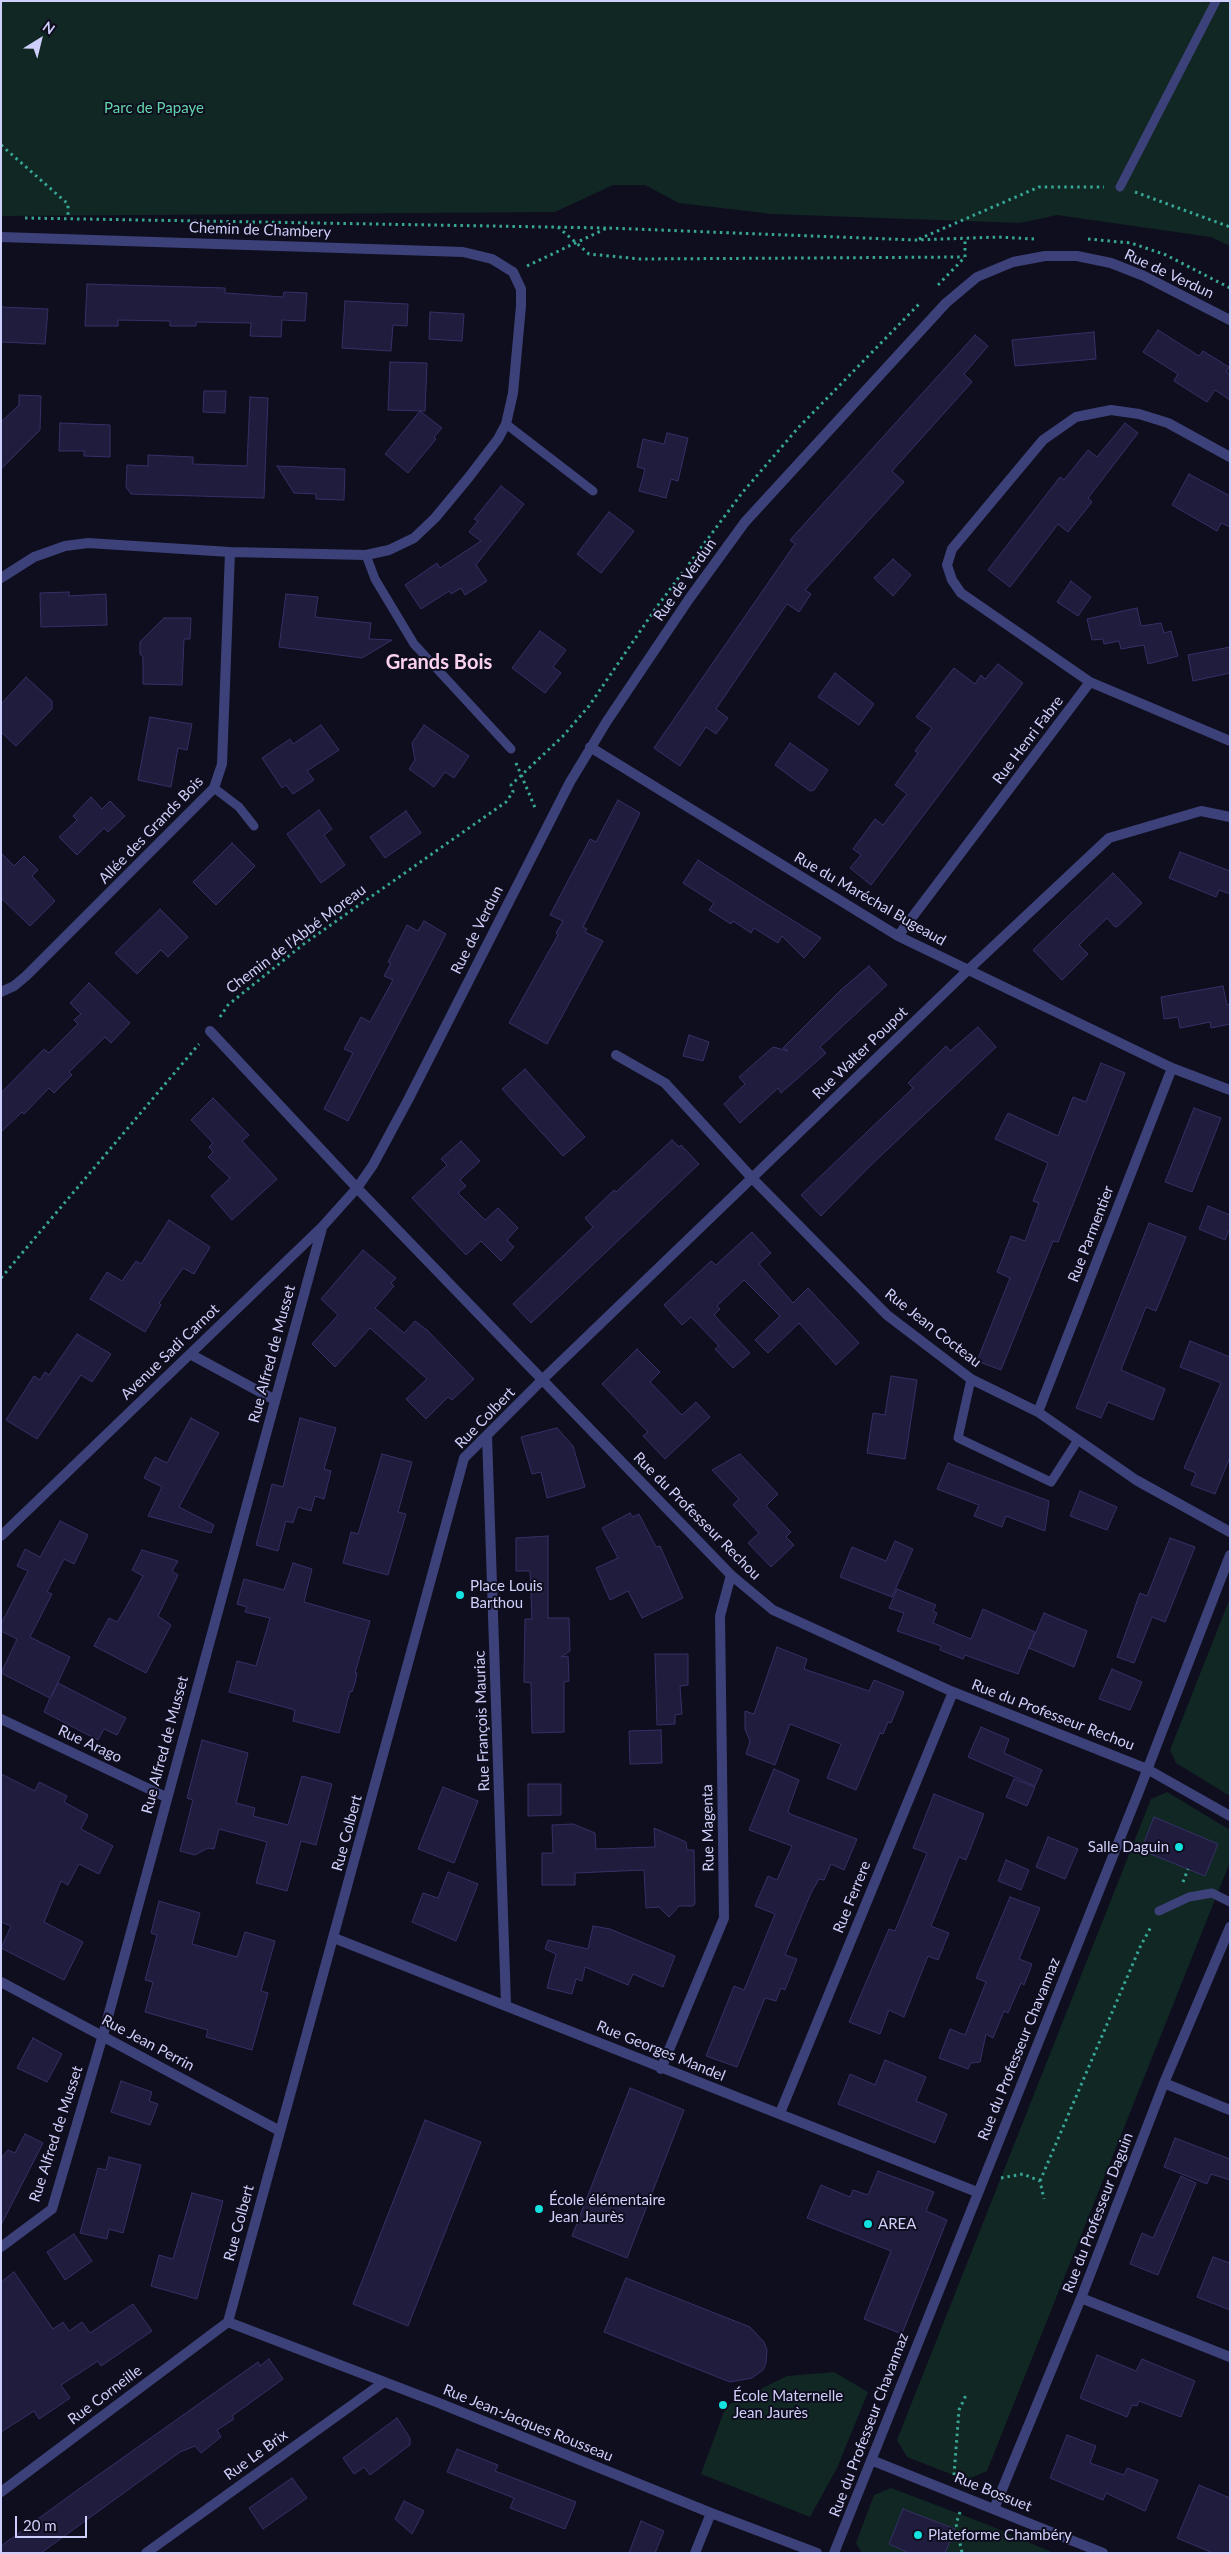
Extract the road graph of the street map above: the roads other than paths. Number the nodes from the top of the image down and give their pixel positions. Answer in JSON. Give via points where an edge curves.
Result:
{"nodes":[{"id":1,"x":1216,"y":1,"type":"edge"},
{"id":2,"x":1120,"y":187,"type":"road end"},
{"id":3,"x":1,"y":237,"type":"edge"},
{"id":4,"x":1230,"y":320,"type":"edge"},
{"id":5,"x":506,"y":424,"type":"junction"},
{"id":6,"x":1230,"y":457,"type":"edge"},
{"id":7,"x":593,"y":491,"type":"dead end"},
{"id":8,"x":230,"y":552,"type":"junction"},
{"id":9,"x":366,"y":555,"type":"junction"},
{"id":10,"x":1,"y":578,"type":"edge"},
{"id":11,"x":1090,"y":682,"type":"junction"},
{"id":12,"x":1230,"y":741,"type":"edge"},
{"id":13,"x":590,"y":748,"type":"junction"},
{"id":14,"x":511,"y":749,"type":"dead end"},
{"id":15,"x":214,"y":788,"type":"junction"},
{"id":16,"x":1230,"y":817,"type":"edge"},
{"id":17,"x":254,"y":826,"type":"dead end"},
{"id":18,"x":898,"y":936,"type":"junction"},
{"id":19,"x":967,"y":970,"type":"junction"},
{"id":20,"x":1,"y":992,"type":"edge"},
{"id":21,"x":210,"y":1031,"type":"road end"},
{"id":22,"x":616,"y":1055,"type":"dead end"},
{"id":23,"x":1172,"y":1068,"type":"junction"},
{"id":24,"x":1230,"y":1090,"type":"edge"},
{"id":25,"x":752,"y":1178,"type":"junction"},
{"id":26,"x":357,"y":1188,"type":"junction"},
{"id":27,"x":322,"y":1227,"type":"junction"},
{"id":28,"x":190,"y":1354,"type":"junction"},
{"id":29,"x":543,"y":1379,"type":"junction"},
{"id":30,"x":971,"y":1379,"type":"junction"},
{"id":31,"x":275,"y":1400,"type":"junction"},
{"id":32,"x":1038,"y":1412,"type":"junction"},
{"id":33,"x":487,"y":1435,"type":"junction"},
{"id":34,"x":1078,"y":1440,"type":"junction"},
{"id":35,"x":1230,"y":1532,"type":"edge"},
{"id":36,"x":1,"y":1536,"type":"edge"},
{"id":37,"x":1230,"y":1555,"type":"edge"},
{"id":38,"x":731,"y":1576,"type":"junction"},
{"id":39,"x":953,"y":1692,"type":"junction"},
{"id":40,"x":1,"y":1719,"type":"edge"},
{"id":41,"x":1147,"y":1768,"type":"junction"},
{"id":42,"x":166,"y":1797,"type":"junction"},
{"id":43,"x":1230,"y":1816,"type":"edge"},
{"id":44,"x":1230,"y":1902,"type":"edge"},
{"id":45,"x":1159,"y":1911,"type":"road end"},
{"id":46,"x":1230,"y":1927,"type":"edge"},
{"id":47,"x":334,"y":1938,"type":"junction"},
{"id":48,"x":1,"y":1982,"type":"edge"},
{"id":49,"x":506,"y":2005,"type":"junction"},
{"id":50,"x":103,"y":2035,"type":"junction"},
{"id":51,"x":661,"y":2069,"type":"junction"},
{"id":52,"x":1164,"y":2083,"type":"junction"},
{"id":53,"x":1230,"y":2110,"type":"edge"},
{"id":54,"x":780,"y":2113,"type":"junction"},
{"id":55,"x":280,"y":2131,"type":"junction"},
{"id":56,"x":977,"y":2192,"type":"junction"},
{"id":57,"x":1,"y":2247,"type":"edge"},
{"id":58,"x":1081,"y":2298,"type":"junction"},
{"id":59,"x":228,"y":2322,"type":"junction"},
{"id":60,"x":1230,"y":2356,"type":"edge"},
{"id":61,"x":384,"y":2382,"type":"junction"},
{"id":62,"x":871,"y":2460,"type":"junction"},
{"id":63,"x":1,"y":2492,"type":"edge"},
{"id":64,"x":994,"y":2509,"type":"junction"},
{"id":65,"x":711,"y":2513,"type":"junction"},
{"id":66,"x":1087,"y":2550,"type":"edge"},
{"id":67,"x":146,"y":2553,"type":"edge"},
{"id":68,"x":695,"y":2553,"type":"edge"},
{"id":69,"x":817,"y":2553,"type":"edge"},
{"id":70,"x":834,"y":2553,"type":"edge"},
{"id":71,"x":1103,"y":2553,"type":"edge"}],
"edges":[{"from":1,"to":2,"type":"lane"},
{"from":3,"to":5,"type":"street","name":"Chemin de Chambery","via":[[463,252],[492,258],[513,272],[521,289],[513,393]]},
{"from":4,"to":13,"type":"street","name":"Rue de Verdun","via":[[1144,276],[1110,263],[1077,256],[1045,256],[1013,262],[972,281],[917,333],[745,522],[689,599]]},
{"from":5,"to":7,"type":"lane"},
{"from":5,"to":9,"type":"street","via":[[469,477],[414,538],[389,550]]},
{"from":6,"to":11,"type":"street","via":[[1168,424],[1139,414],[1111,410],[1076,417],[1044,440],[952,549],[947,565],[960,593]]},
{"from":8,"to":9,"type":"street"},
{"from":8,"to":10,"type":"street","via":[[113,543],[65,546],[34,557]]},
{"from":8,"to":15,"type":"street","name":"Allée des Grands Bois","via":[[222,764]]},
{"from":9,"to":14,"type":"lane","via":[[375,579],[414,644]]},
{"from":11,"to":12,"type":"street"},
{"from":11,"to":18,"type":"street","name":"Rue Henri Fabre"},
{"from":13,"to":18,"type":"street","name":"Rue du Maréchal Bugeaud"},
{"from":13,"to":26,"type":"street","name":"Rue de Verdun","via":[[408,1100]]},
{"from":15,"to":17,"type":"lane","via":[[239,807]]},
{"from":15,"to":20,"type":"street","name":"Allée des Grands Bois","via":[[26,976]]},
{"from":16,"to":19,"type":"street","name":"Rue Walter Poupot","via":[[1201,811],[1109,838]]},
{"from":18,"to":19,"type":"street","name":"Rue du Maréchal Bugeaud"},
{"from":19,"to":23,"type":"street","name":"Rue du Maréchal Bugeaud"},
{"from":19,"to":25,"type":"street","name":"Rue Walter Poupot"},
{"from":21,"to":26,"type":"street","name":"Rue du Professeur Rechou"},
{"from":22,"to":25,"type":"street","name":"Rue Jean Cocteau","via":[[665,1083]]},
{"from":23,"to":24,"type":"street","name":"Rue du Maréchal Bugeaud"},
{"from":23,"to":32,"type":"street","name":"Rue Parmentier"},
{"from":25,"to":29,"type":"street","name":"Rue Walter Poupot"},
{"from":25,"to":30,"type":"street","name":"Rue Jean Cocteau","via":[[887,1315]]},
{"from":26,"to":27,"type":"street","name":"Avenue Sadi Carnot"},
{"from":26,"to":29,"type":"street","name":"Rue du Professeur Rechou"},
{"from":27,"to":28,"type":"street","name":"Avenue Sadi Carnot"},
{"from":27,"to":31,"type":"street","name":"Rue Alfred de Musset"},
{"from":28,"to":31,"type":"street"},
{"from":28,"to":36,"type":"street","name":"Avenue Sadi Carnot"},
{"from":29,"to":33,"type":"street","name":"Rue Colbert"},
{"from":29,"to":38,"type":"street","name":"Rue du Professeur Rechou"},
{"from":30,"to":32,"type":"street","name":"Rue Jean Cocteau"},
{"from":30,"to":34,"type":"lane","via":[[958,1438],[1051,1482]]},
{"from":31,"to":42,"type":"street","name":"Rue Alfred de Musset"},
{"from":32,"to":34,"type":"street","name":"Rue Jean Cocteau"},
{"from":33,"to":47,"type":"street","name":"Rue Colbert","via":[[464,1458]]},
{"from":33,"to":49,"type":"street","name":"Rue François Mauriac"},
{"from":34,"to":35,"type":"street","name":"Rue Jean Cocteau","via":[[1136,1480]]},
{"from":37,"to":41,"type":"street","name":"Rue du Professeur Chavannaz"},
{"from":38,"to":39,"type":"street","name":"Rue du Professeur Rechou","via":[[773,1610]]},
{"from":38,"to":51,"type":"street","name":"Rue Magenta","via":[[720,1616],[724,1918]]},
{"from":39,"to":41,"type":"street","name":"Rue du Professeur Rechou"},
{"from":39,"to":54,"type":"street","name":"Rue Ferrere"},
{"from":40,"to":42,"type":"street","name":"Rue Arago"},
{"from":41,"to":43,"type":"street","name":"Rue du Professeur Rechou"},
{"from":41,"to":56,"type":"street","name":"Rue du Professeur Chavannaz"},
{"from":42,"to":50,"type":"street","name":"Rue Alfred de Musset"},
{"from":44,"to":45,"type":"lane","via":[[1212,1893],[1189,1897]]},
{"from":46,"to":52,"type":"street","name":"Rue du Professeur Daguin"},
{"from":47,"to":49,"type":"street","name":"Rue Georges Mandel"},
{"from":47,"to":55,"type":"street","name":"Rue Colbert"},
{"from":48,"to":50,"type":"street","name":"Rue Jean Perrin"},
{"from":49,"to":51,"type":"street","name":"Rue Georges Mandel"},
{"from":50,"to":55,"type":"street","name":"Rue Jean Perrin"},
{"from":50,"to":57,"type":"street","name":"Rue Alfred de Musset","via":[[52,2210]]},
{"from":51,"to":54,"type":"street","name":"Rue Georges Mandel"},
{"from":52,"to":53,"type":"street"},
{"from":52,"to":58,"type":"street","name":"Rue du Professeur Daguin"},
{"from":54,"to":56,"type":"street","name":"Rue Georges Mandel"},
{"from":55,"to":59,"type":"street","name":"Rue Colbert"},
{"from":56,"to":62,"type":"street","name":"Rue du Professeur Chavannaz"},
{"from":58,"to":60,"type":"street"},
{"from":58,"to":64,"type":"street","name":"Rue du Professeur Daguin"},
{"from":59,"to":61,"type":"street","name":"Rue Jean-Jacques Rousseau"},
{"from":59,"to":63,"type":"street","name":"Rue Corneille"},
{"from":61,"to":65,"type":"street","name":"Rue Jean-Jacques Rousseau"},
{"from":61,"to":67,"type":"street","name":"Rue Le Brix"},
{"from":62,"to":64,"type":"street","name":"Rue Bossuet"},
{"from":62,"to":70,"type":"street","name":"Rue du Professeur Chavannaz"},
{"from":64,"to":66,"type":"street","name":"Rue Bossuet"},
{"from":65,"to":68,"type":"street"},
{"from":65,"to":69,"type":"street","name":"Rue Jean-Jacques Rousseau"},
{"from":66,"to":71,"type":"street","name":"Rue Bossuet"}]}
